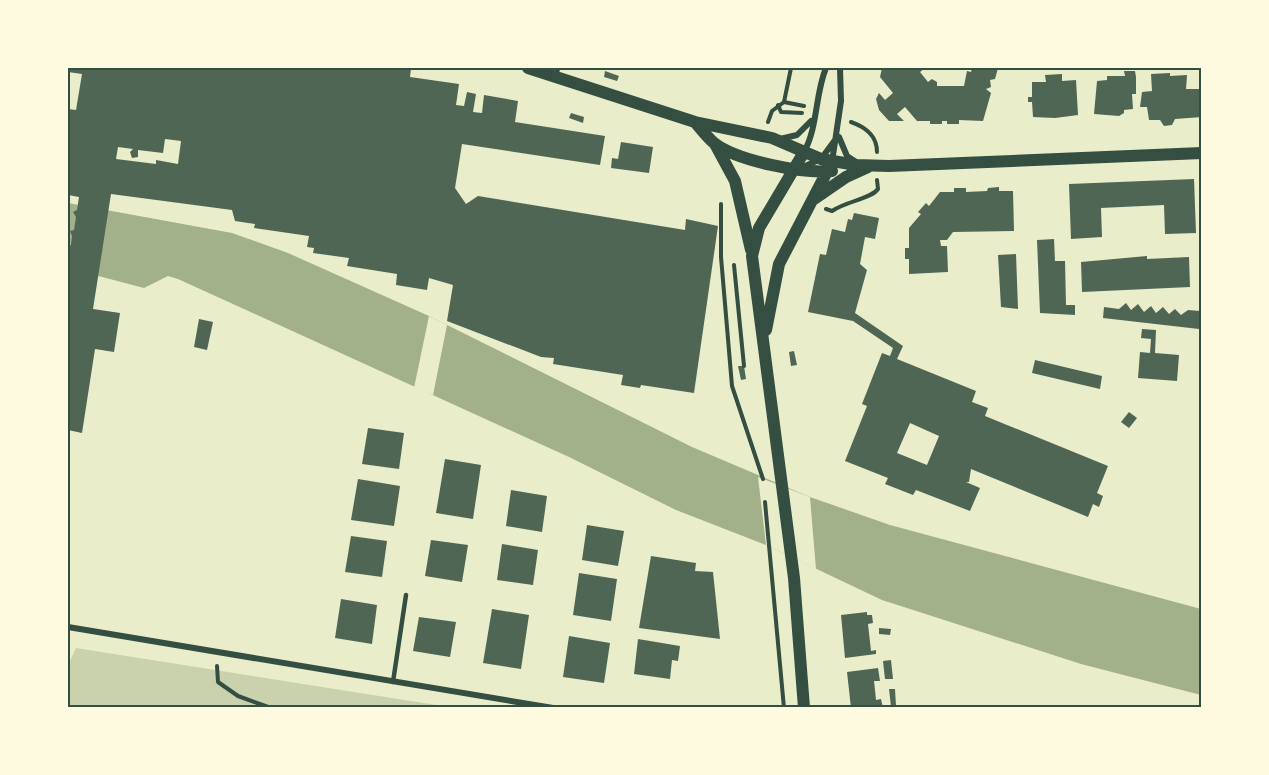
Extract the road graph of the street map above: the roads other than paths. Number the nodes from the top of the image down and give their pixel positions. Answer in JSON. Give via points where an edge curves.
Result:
{"nodes":[{"id":1,"x":528,"y":68,"type":"edge"},
{"id":2,"x":826,"y":68,"type":"edge"},
{"id":3,"x":840,"y":68,"type":"edge"},
{"id":4,"x":557,"y":72,"type":"edge"},
{"id":5,"x":813,"y":118,"type":"junction"},
{"id":6,"x":695,"y":122,"type":"junction"},
{"id":7,"x":838,"y":134,"type":"junction"},
{"id":8,"x":772,"y":138,"type":"junction"},
{"id":9,"x":715,"y":144,"type":"junction"},
{"id":10,"x":1202,"y":153,"type":"edge"},
{"id":11,"x":815,"y":163,"type":"junction"},
{"id":12,"x":872,"y":166,"type":"junction"},
{"id":13,"x":792,"y":170,"type":"junction"},
{"id":14,"x":777,"y":195,"type":"junction"},
{"id":15,"x":809,"y":204,"type":"junction"},
{"id":16,"x":752,"y":256,"type":"junction"},
{"id":17,"x":765,"y":358,"type":"junction"},
{"id":18,"x":406,"y":595,"type":"dead end"},
{"id":19,"x":68,"y":627,"type":"edge"},
{"id":20,"x":393,"y":682,"type":"junction"},
{"id":21,"x":553,"y":708,"type":"edge"},
{"id":22,"x":804,"y":708,"type":"edge"}],
"edges":[{"from":1,"to":4,"type":"main road"},
{"from":2,"to":5,"type":"street"},
{"from":3,"to":7,"type":"street"},
{"from":4,"to":6,"type":"main road"},
{"from":5,"to":8,"type":"street","via":[[797,135]]},
{"from":5,"to":11,"type":"street","via":[[810,138]]},
{"from":6,"to":8,"type":"main road"},
{"from":6,"to":9,"type":"main road"},
{"from":7,"to":11,"type":"street"},
{"from":7,"to":11,"type":"street"},
{"from":7,"to":12,"type":"street","via":[[847,156]]},
{"from":8,"to":11,"type":"main road"},
{"from":9,"to":13,"type":"main road"},
{"from":9,"to":16,"type":"main road","via":[[735,181]]},
{"from":10,"to":12,"type":"main road"},
{"from":11,"to":12,"type":"main road"},
{"from":11,"to":13,"type":"main road"},
{"from":11,"to":13,"type":"main road"},
{"from":11,"to":14,"type":"main road"},
{"from":11,"to":15,"type":"main road","via":[[818,186]]},
{"from":12,"to":15,"type":"main road","via":[[831,186]]},
{"from":13,"to":14,"type":"main road"},
{"from":14,"to":16,"type":"main road","via":[[759,228]]},
{"from":15,"to":17,"type":"main road","via":[[779,264],[767,322]]},
{"from":16,"to":17,"type":"main road"},
{"from":17,"to":22,"type":"main road","via":[[794,578]]},
{"from":18,"to":20,"type":"lane"},
{"from":19,"to":20,"type":"street"},
{"from":20,"to":21,"type":"street"}]}
